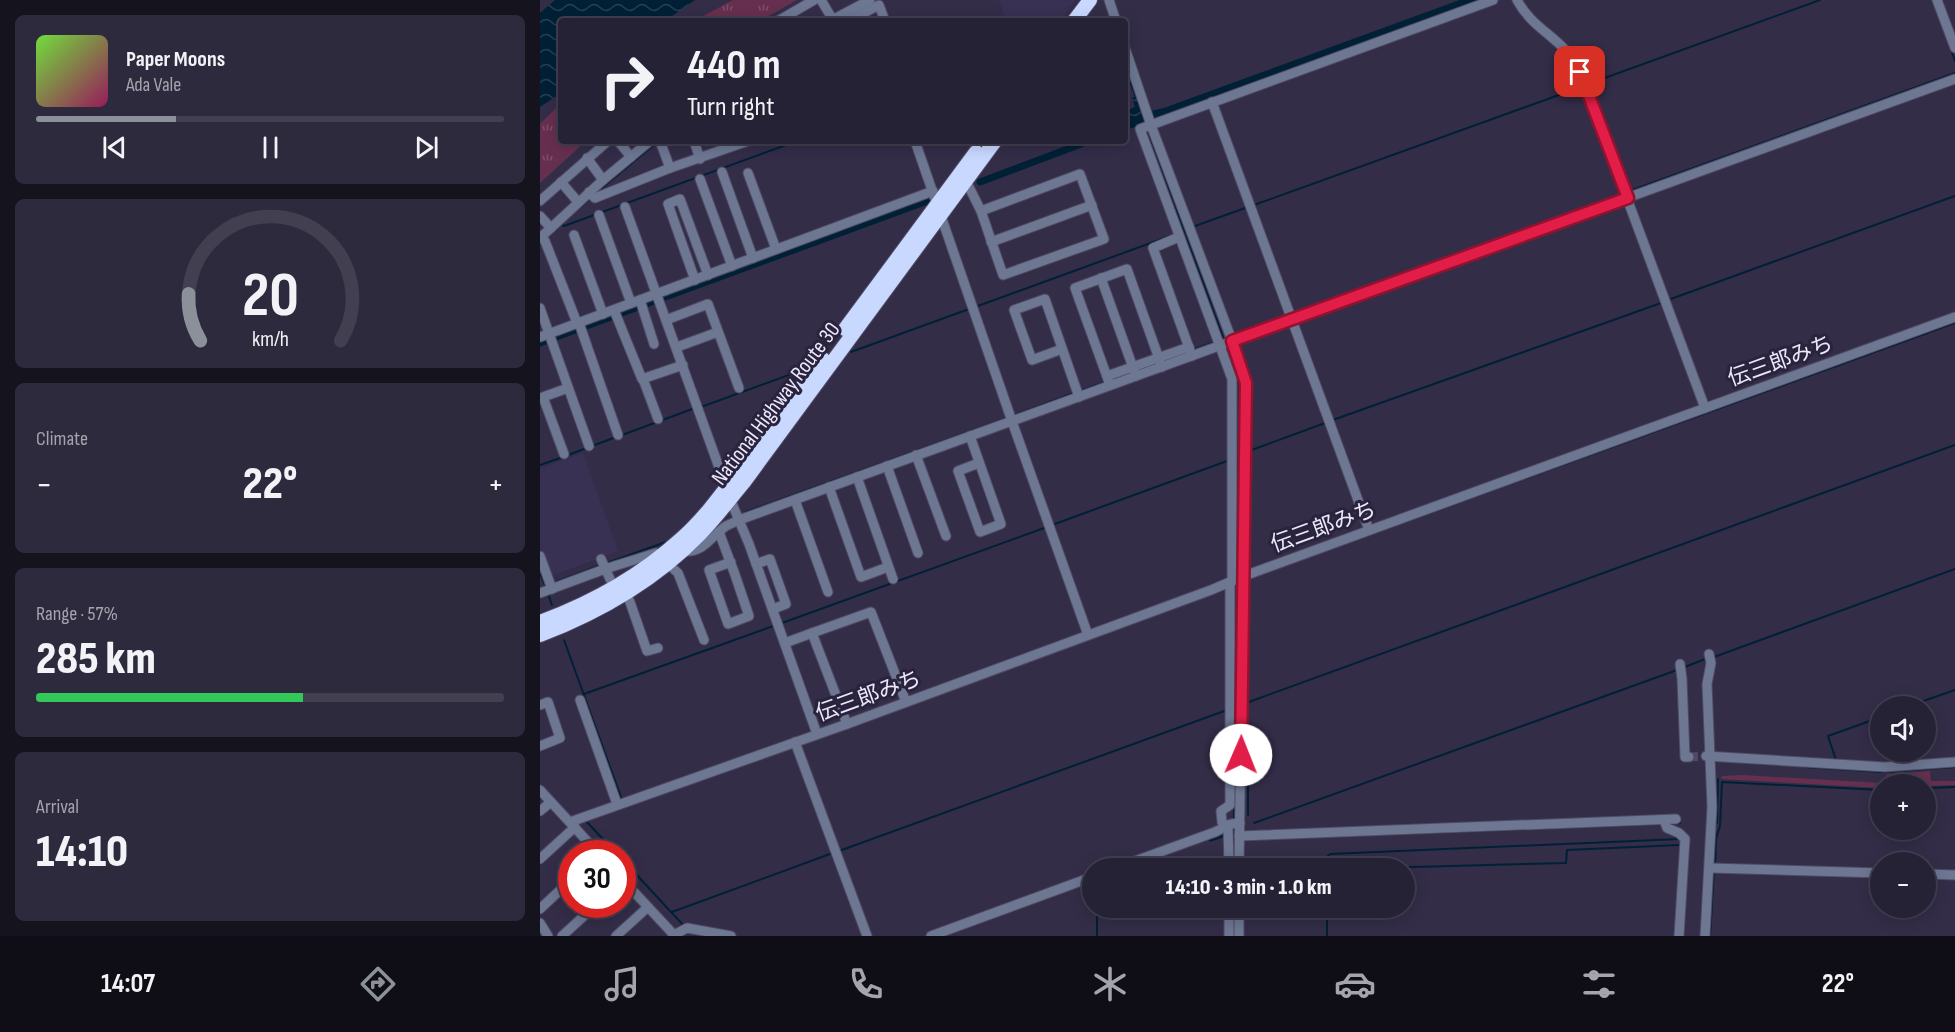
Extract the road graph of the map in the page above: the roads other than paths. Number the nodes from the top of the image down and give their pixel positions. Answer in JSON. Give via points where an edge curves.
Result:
{"nodes":[{"id":1,"x":814,"y":0,"type":"edge"},
{"id":2,"x":821,"y":0,"type":"edge"},
{"id":3,"x":1090,"y":0,"type":"edge"},
{"id":4,"x":1101,"y":0,"type":"edge"},
{"id":5,"x":1108,"y":0,"type":"edge"},
{"id":6,"x":1493,"y":0,"type":"edge"},
{"id":7,"x":1517,"y":0,"type":"edge"},
{"id":8,"x":1937,"y":0,"type":"edge"},
{"id":9,"x":865,"y":1,"type":"edge"},
{"id":10,"x":791,"y":18,"type":"edge"},
{"id":11,"x":830,"y":18,"type":"edge"},
{"id":12,"x":835,"y":18,"type":"edge"},
{"id":13,"x":856,"y":18,"type":"edge"},
{"id":14,"x":884,"y":18,"type":"edge"},
{"id":15,"x":1076,"y":18,"type":"edge"},
{"id":16,"x":1088,"y":18,"type":"edge"},
{"id":17,"x":1115,"y":18,"type":"edge"},
{"id":18,"x":1955,"y":48,"type":"edge"},
{"id":19,"x":1128,"y":59,"type":"edge"},
{"id":20,"x":1955,"y":78,"type":"edge"},
{"id":21,"x":1212,"y":102,"type":"junction"},
{"id":22,"x":1148,"y":133,"type":"junction"},
{"id":23,"x":604,"y":144,"type":"edge"},
{"id":24,"x":620,"y":144,"type":"edge"},
{"id":25,"x":646,"y":144,"type":"edge"},
{"id":26,"x":661,"y":144,"type":"edge"},
{"id":27,"x":695,"y":144,"type":"edge"},
{"id":28,"x":729,"y":144,"type":"edge"},
{"id":29,"x":916,"y":144,"type":"edge"},
{"id":30,"x":982,"y":144,"type":"edge"},
{"id":31,"x":993,"y":144,"type":"edge"},
{"id":32,"x":631,"y":157,"type":"junction"},
{"id":33,"x":587,"y":158,"type":"junction"},
{"id":34,"x":700,"y":159,"type":"junction"},
{"id":35,"x":670,"y":168,"type":"junction"},
{"id":36,"x":722,"y":172,"type":"dead end"},
{"id":37,"x":748,"y":173,"type":"dead end"},
{"id":38,"x":700,"y":179,"type":"dead end"},
{"id":39,"x":961,"y":180,"type":"junction"},
{"id":40,"x":561,"y":182,"type":"junction"},
{"id":41,"x":603,"y":186,"type":"junction"},
{"id":42,"x":1627,"y":194,"type":"junction"},
{"id":43,"x":540,"y":201,"type":"edge"},
{"id":44,"x":578,"y":202,"type":"junction"},
{"id":45,"x":937,"y":204,"type":"junction"},
{"id":46,"x":1092,"y":205,"type":"junction"},
{"id":47,"x":625,"y":207,"type":"dead end"},
{"id":48,"x":981,"y":211,"type":"junction"},
{"id":49,"x":599,"y":215,"type":"dead end"},
{"id":50,"x":540,"y":216,"type":"edge"},
{"id":51,"x":550,"y":228,"type":"junction"},
{"id":52,"x":574,"y":235,"type":"dead end"},
{"id":53,"x":1179,"y":237,"type":"junction"},
{"id":54,"x":542,"y":238,"type":"edge"},
{"id":55,"x":992,"y":242,"type":"junction"},
{"id":56,"x":776,"y":249,"type":"junction"},
{"id":57,"x":753,"y":258,"type":"junction"},
{"id":58,"x":732,"y":266,"type":"junction"},
{"id":59,"x":708,"y":275,"type":"junction"},
{"id":60,"x":1101,"y":278,"type":"junction"},
{"id":61,"x":695,"y":280,"type":"junction"},
{"id":62,"x":659,"y":298,"type":"junction"},
{"id":63,"x":639,"y":304,"type":"junction"},
{"id":64,"x":540,"y":308,"type":"edge"},
{"id":65,"x":616,"y":313,"type":"junction"},
{"id":66,"x":603,"y":314,"type":"junction"},
{"id":67,"x":1290,"y":316,"type":"junction"},
{"id":68,"x":1955,"y":317,"type":"edge"},
{"id":69,"x":666,"y":320,"type":"junction"},
{"id":70,"x":580,"y":325,"type":"junction"},
{"id":71,"x":718,"y":332,"type":"junction"},
{"id":72,"x":547,"y":338,"type":"edge"},
{"id":73,"x":1223,"y":343,"type":"junction"},
{"id":74,"x":654,"y":344,"type":"dead end"},
{"id":75,"x":677,"y":348,"type":"junction"},
{"id":76,"x":1062,"y":349,"type":"junction"},
{"id":77,"x":1190,"y":351,"type":"junction"},
{"id":78,"x":1160,"y":362,"type":"junction"},
{"id":79,"x":683,"y":364,"type":"junction"},
{"id":80,"x":1134,"y":371,"type":"junction"},
{"id":81,"x":644,"y":379,"type":"junction"},
{"id":82,"x":1108,"y":381,"type":"junction"},
{"id":83,"x":568,"y":388,"type":"junction"},
{"id":84,"x":740,"y":388,"type":"dead end"},
{"id":85,"x":1078,"y":394,"type":"junction"},
{"id":86,"x":1704,"y":408,"type":"junction"},
{"id":87,"x":1011,"y":418,"type":"junction"},
{"id":88,"x":658,"y":419,"type":"dead end"},
{"id":89,"x":618,"y":435,"type":"dead end"},
{"id":90,"x":970,"y":436,"type":"junction"},
{"id":91,"x":589,"y":446,"type":"dead end"},
{"id":92,"x":564,"y":454,"type":"dead end"},
{"id":93,"x":916,"y":455,"type":"junction"},
{"id":94,"x":979,"y":463,"type":"junction"},
{"id":95,"x":887,"y":466,"type":"junction"},
{"id":96,"x":857,"y":477,"type":"junction"},
{"id":97,"x":829,"y":487,"type":"junction"},
{"id":98,"x":729,"y":492,"type":"junction"},
{"id":99,"x":795,"y":500,"type":"junction"},
{"id":100,"x":740,"y":520,"type":"junction"},
{"id":101,"x":1370,"y":530,"type":"junction"},
{"id":102,"x":719,"y":532,"type":"junction"},
{"id":103,"x":946,"y":536,"type":"dead end"},
{"id":104,"x":918,"y":553,"type":"dead end"},
{"id":105,"x":540,"y":555,"type":"edge"},
{"id":106,"x":671,"y":558,"type":"junction"},
{"id":107,"x":730,"y":562,"type":"junction"},
{"id":108,"x":603,"y":564,"type":"junction"},
{"id":109,"x":756,"y":564,"type":"junction"},
{"id":110,"x":888,"y":567,"type":"junction"},
{"id":111,"x":1244,"y":576,"type":"junction"},
{"id":112,"x":893,"y":579,"type":"dead end"},
{"id":113,"x":1231,"y":585,"type":"junction"},
{"id":114,"x":546,"y":589,"type":"edge"},
{"id":115,"x":621,"y":589,"type":"junction"},
{"id":116,"x":828,"y":592,"type":"dead end"},
{"id":117,"x":772,"y":609,"type":"junction"},
{"id":118,"x":540,"y":622,"type":"edge"},
{"id":119,"x":812,"y":633,"type":"junction"},
{"id":120,"x":540,"y":635,"type":"edge"},
{"id":121,"x":1088,"y":635,"type":"junction"},
{"id":122,"x":704,"y":640,"type":"dead end"},
{"id":123,"x":785,"y":643,"type":"junction"},
{"id":124,"x":658,"y":648,"type":"dead end"},
{"id":125,"x":1708,"y":654,"type":"dead end"},
{"id":126,"x":1680,"y":664,"type":"dead end"},
{"id":127,"x":580,"y":700,"type":"dead end"},
{"id":128,"x":1236,"y":700,"type":"junction"},
{"id":129,"x":906,"y":702,"type":"junction"},
{"id":130,"x":540,"y":705,"type":"edge"},
{"id":131,"x":847,"y":724,"type":"junction"},
{"id":132,"x":817,"y":734,"type":"junction"},
{"id":133,"x":795,"y":742,"type":"junction"},
{"id":134,"x":540,"y":746,"type":"edge"},
{"id":135,"x":1708,"y":756,"type":"junction"},
{"id":136,"x":1689,"y":757,"type":"dead end"},
{"id":137,"x":1955,"y":762,"type":"edge"},
{"id":138,"x":540,"y":790,"type":"edge"},
{"id":139,"x":551,"y":801,"type":"junction"},
{"id":140,"x":617,"y":804,"type":"junction"},
{"id":141,"x":540,"y":811,"type":"edge"},
{"id":142,"x":1676,"y":819,"type":"dead end"},
{"id":143,"x":1665,"y":823,"type":"junction"},
{"id":144,"x":572,"y":825,"type":"junction"},
{"id":145,"x":1232,"y":828,"type":"junction"},
{"id":146,"x":586,"y":840,"type":"edge"},
{"id":147,"x":1144,"y":858,"type":"edge"},
{"id":148,"x":1230,"y":858,"type":"edge"},
{"id":149,"x":1237,"y":858,"type":"edge"},
{"id":150,"x":540,"y":860,"type":"edge"},
{"id":151,"x":1713,"y":868,"type":"junction"},
{"id":152,"x":1870,"y":873,"type":"edge"},
{"id":153,"x":1936,"y":874,"type":"edge"},
{"id":154,"x":1955,"y":875,"type":"edge"},
{"id":155,"x":1082,"y":881,"type":"edge"},
{"id":156,"x":558,"y":892,"type":"edge"},
{"id":157,"x":636,"y":894,"type":"edge"},
{"id":158,"x":648,"y":907,"type":"junction"},
{"id":159,"x":540,"y":909,"type":"edge"},
{"id":160,"x":582,"y":918,"type":"edge"},
{"id":161,"x":1229,"y":918,"type":"edge"},
{"id":162,"x":1239,"y":918,"type":"edge"},
{"id":163,"x":540,"y":923,"type":"edge"},
{"id":164,"x":673,"y":935,"type":"edge"},
{"id":165,"x":548,"y":936,"type":"edge"},
{"id":166,"x":562,"y":936,"type":"edge"},
{"id":167,"x":616,"y":936,"type":"edge"},
{"id":168,"x":731,"y":936,"type":"edge"},
{"id":169,"x":867,"y":936,"type":"edge"},
{"id":170,"x":932,"y":936,"type":"edge"},
{"id":171,"x":1228,"y":936,"type":"edge"},
{"id":172,"x":1239,"y":936,"type":"edge"},
{"id":173,"x":1679,"y":936,"type":"edge"},
{"id":174,"x":1705,"y":936,"type":"edge"}],
"edges":[{"from":1,"to":10,"type":"street"},
{"from":2,"to":11,"type":"street"},
{"from":3,"to":15,"type":"highway"},
{"from":4,"to":16,"type":"highway"},
{"from":5,"to":17,"type":"street"},
{"from":6,"to":21,"type":"street"},
{"from":7,"to":42,"type":"street","via":[[1531,20],[1566,48],[1577,64]]},
{"from":8,"to":18,"type":"street"},
{"from":9,"to":12,"type":"street"},
{"from":13,"to":14,"type":"street","via":[[879,5]]},
{"from":19,"to":22,"type":"street"},
{"from":20,"to":42,"type":"street"},
{"from":21,"to":22,"type":"street"},
{"from":21,"to":67,"type":"street"},
{"from":22,"to":53,"type":"street"},
{"from":22,"to":73,"type":"street"},
{"from":23,"to":33,"type":"street"},
{"from":24,"to":32,"type":"street"},
{"from":25,"to":32,"type":"street"},
{"from":26,"to":35,"type":"street"},
{"from":27,"to":34,"type":"street"},
{"from":28,"to":34,"type":"street"},
{"from":29,"to":45,"type":"street"},
{"from":30,"to":39,"type":"highway","name":"National Highway Route 30"},
{"from":31,"to":39,"type":"highway","name":"National Highway Route 30"},
{"from":32,"to":41,"type":"street"},
{"from":33,"to":40,"type":"street"},
{"from":33,"to":41,"type":"street"},
{"from":34,"to":35,"type":"street"},
{"from":35,"to":41,"type":"street"},
{"from":36,"to":57,"type":"street"},
{"from":37,"to":56,"type":"street"},
{"from":38,"to":58,"type":"street"},
{"from":39,"to":45,"type":"highway","name":"National Highway Route 30"},
{"from":39,"to":48,"type":"street"},
{"from":40,"to":43,"type":"street"},
{"from":40,"to":44,"type":"street"},
{"from":41,"to":44,"type":"street"},
{"from":42,"to":67,"type":"street"},
{"from":42,"to":86,"type":"street"},
{"from":44,"to":51,"type":"street"},
{"from":45,"to":56,"type":"street"},
{"from":45,"to":87,"type":"street"},
{"from":45,"to":98,"type":"highway","name":"National Highway Route 30"},
{"from":46,"to":48,"type":"street","via":[[1080,174]]},
{"from":46,"to":55,"type":"street"},
{"from":46,"to":55,"type":"street","via":[[1104,239],[1003,275]]},
{"from":47,"to":62,"type":"street"},
{"from":48,"to":55,"type":"street"},
{"from":49,"to":63,"type":"street"},
{"from":50,"to":51,"type":"street"},
{"from":51,"to":54,"type":"street"},
{"from":52,"to":66,"type":"street"},
{"from":53,"to":73,"type":"street"},
{"from":53,"to":77,"type":"street","via":[[1153,248]]},
{"from":54,"to":70,"type":"street"},
{"from":56,"to":57,"type":"street"},
{"from":57,"to":58,"type":"street"},
{"from":58,"to":59,"type":"street"},
{"from":59,"to":61,"type":"street"},
{"from":59,"to":61,"type":"street","via":[[680,199],[668,204]]},
{"from":60,"to":78,"type":"street","via":[[1127,269]]},
{"from":60,"to":80,"type":"street"},
{"from":60,"to":82,"type":"street","via":[[1075,288]]},
{"from":61,"to":62,"type":"street"},
{"from":62,"to":63,"type":"street"},
{"from":62,"to":69,"type":"street"},
{"from":63,"to":65,"type":"street"},
{"from":63,"to":74,"type":"street"},
{"from":64,"to":72,"type":"street"},
{"from":65,"to":66,"type":"street"},
{"from":65,"to":81,"type":"street"},
{"from":66,"to":70,"type":"street"},
{"from":67,"to":73,"type":"street"},
{"from":67,"to":101,"type":"street"},
{"from":68,"to":86,"type":"street","name":"伝三郎みち"},
{"from":69,"to":71,"type":"street","via":[[708,304]]},
{"from":69,"to":75,"type":"street"},
{"from":70,"to":72,"type":"street"},
{"from":70,"to":89,"type":"street"},
{"from":71,"to":75,"type":"street"},
{"from":71,"to":84,"type":"street"},
{"from":72,"to":83,"type":"street"},
{"from":73,"to":77,"type":"street"},
{"from":73,"to":111,"type":"street","via":[[1246,383]]},
{"from":73,"to":113,"type":"street","via":[[1233,387]]},
{"from":75,"to":79,"type":"street"},
{"from":76,"to":76,"type":"street","via":[[1045,299],[1014,310],[1032,360]]},
{"from":76,"to":85,"type":"street"},
{"from":77,"to":78,"type":"street"},
{"from":78,"to":80,"type":"street"},
{"from":79,"to":81,"type":"street"},
{"from":79,"to":98,"type":"street"},
{"from":80,"to":82,"type":"street"},
{"from":81,"to":88,"type":"street"},
{"from":82,"to":85,"type":"street"},
{"from":83,"to":91,"type":"street"},
{"from":83,"to":92,"type":"street","via":[[543,398]]},
{"from":85,"to":87,"type":"street"},
{"from":86,"to":101,"type":"street","name":"伝三郎みち"},
{"from":87,"to":90,"type":"street"},
{"from":87,"to":121,"type":"street"},
{"from":90,"to":93,"type":"street"},
{"from":90,"to":94,"type":"street"},
{"from":93,"to":95,"type":"street"},
{"from":93,"to":103,"type":"street"},
{"from":94,"to":94,"type":"street","via":[[958,471],[980,532],[1001,524]]},
{"from":95,"to":96,"type":"street"},
{"from":95,"to":104,"type":"street"},
{"from":96,"to":97,"type":"street"},
{"from":96,"to":110,"type":"street"},
{"from":97,"to":99,"type":"street"},
{"from":97,"to":110,"type":"street","via":[[861,577]]},
{"from":98,"to":100,"type":"street"},
{"from":98,"to":106,"type":"highway","name":"National Highway Route 30","via":[[691,530]]},
{"from":98,"to":106,"type":"highway","name":"National Highway Route 30","via":[[701,534]]},
{"from":99,"to":100,"type":"street"},
{"from":99,"to":116,"type":"street"},
{"from":100,"to":102,"type":"street"},
{"from":100,"to":109,"type":"street"},
{"from":101,"to":111,"type":"street","name":"伝三郎みち"},
{"from":102,"to":106,"type":"street","via":[[698,550]]},
{"from":102,"to":107,"type":"street"},
{"from":105,"to":114,"type":"street"},
{"from":106,"to":108,"type":"street","via":[[656,553]]},
{"from":106,"to":115,"type":"highway","name":"National Highway Route 30"},
{"from":106,"to":122,"type":"street"},
{"from":107,"to":107,"type":"street","via":[[749,616],[728,624],[709,570]]},
{"from":108,"to":114,"type":"street"},
{"from":108,"to":115,"type":"street"},
{"from":109,"to":117,"type":"street"},
{"from":109,"to":117,"type":"street","via":[[770,559],[786,604]]},
{"from":110,"to":112,"type":"street"},
{"from":111,"to":113,"type":"street","name":"伝三郎みち"},
{"from":111,"to":128,"type":"street"},
{"from":113,"to":121,"type":"street","name":"伝三郎みち"},
{"from":113,"to":128,"type":"street"},
{"from":115,"to":118,"type":"highway","name":"National Highway Route 30"},
{"from":115,"to":120,"type":"highway","name":"National Highway Route 30","via":[[608,605]]},
{"from":115,"to":124,"type":"street","via":[[647,651]]},
{"from":117,"to":123,"type":"street"},
{"from":119,"to":123,"type":"street"},
{"from":119,"to":129,"type":"street","via":[[872,612]]},
{"from":119,"to":131,"type":"street"},
{"from":121,"to":129,"type":"street","name":"伝三郎みち"},
{"from":123,"to":132,"type":"street"},
{"from":125,"to":135,"type":"street"},
{"from":126,"to":136,"type":"street","via":[[1685,757]]},
{"from":127,"to":140,"type":"street"},
{"from":128,"to":145,"type":"street"},
{"from":128,"to":145,"type":"street","via":[[1230,804],[1221,811],[1222,822]]},
{"from":129,"to":131,"type":"street","name":"伝三郎みち"},
{"from":130,"to":134,"type":"street","via":[[548,702],[560,738]]},
{"from":131,"to":132,"type":"street","name":"伝三郎みち"},
{"from":132,"to":133,"type":"street","name":"伝三郎みち"},
{"from":133,"to":140,"type":"street","name":"伝三郎みち"},
{"from":133,"to":169,"type":"street"},
{"from":135,"to":137,"type":"street","via":[[1885,767]]},
{"from":135,"to":151,"type":"street"},
{"from":138,"to":139,"type":"street"},
{"from":139,"to":141,"type":"street"},
{"from":139,"to":144,"type":"street"},
{"from":140,"to":144,"type":"street","name":"伝三郎みち"},
{"from":142,"to":143,"type":"street"},
{"from":143,"to":145,"type":"street"},
{"from":143,"to":173,"type":"street","via":[[1685,839]]},
{"from":144,"to":146,"type":"street"},
{"from":144,"to":150,"type":"street"},
{"from":145,"to":147,"type":"street"},
{"from":145,"to":148,"type":"street"},
{"from":145,"to":149,"type":"street"},
{"from":151,"to":152,"type":"street"},
{"from":151,"to":174,"type":"street"},
{"from":153,"to":154,"type":"street"},
{"from":155,"to":170,"type":"street"},
{"from":156,"to":159,"type":"street"},
{"from":157,"to":158,"type":"street"},
{"from":158,"to":164,"type":"street"},
{"from":158,"to":167,"type":"street"},
{"from":160,"to":166,"type":"street"},
{"from":161,"to":171,"type":"street"},
{"from":162,"to":172,"type":"street"},
{"from":163,"to":165,"type":"street"},
{"from":164,"to":168,"type":"street","via":[[686,928]]}]}
